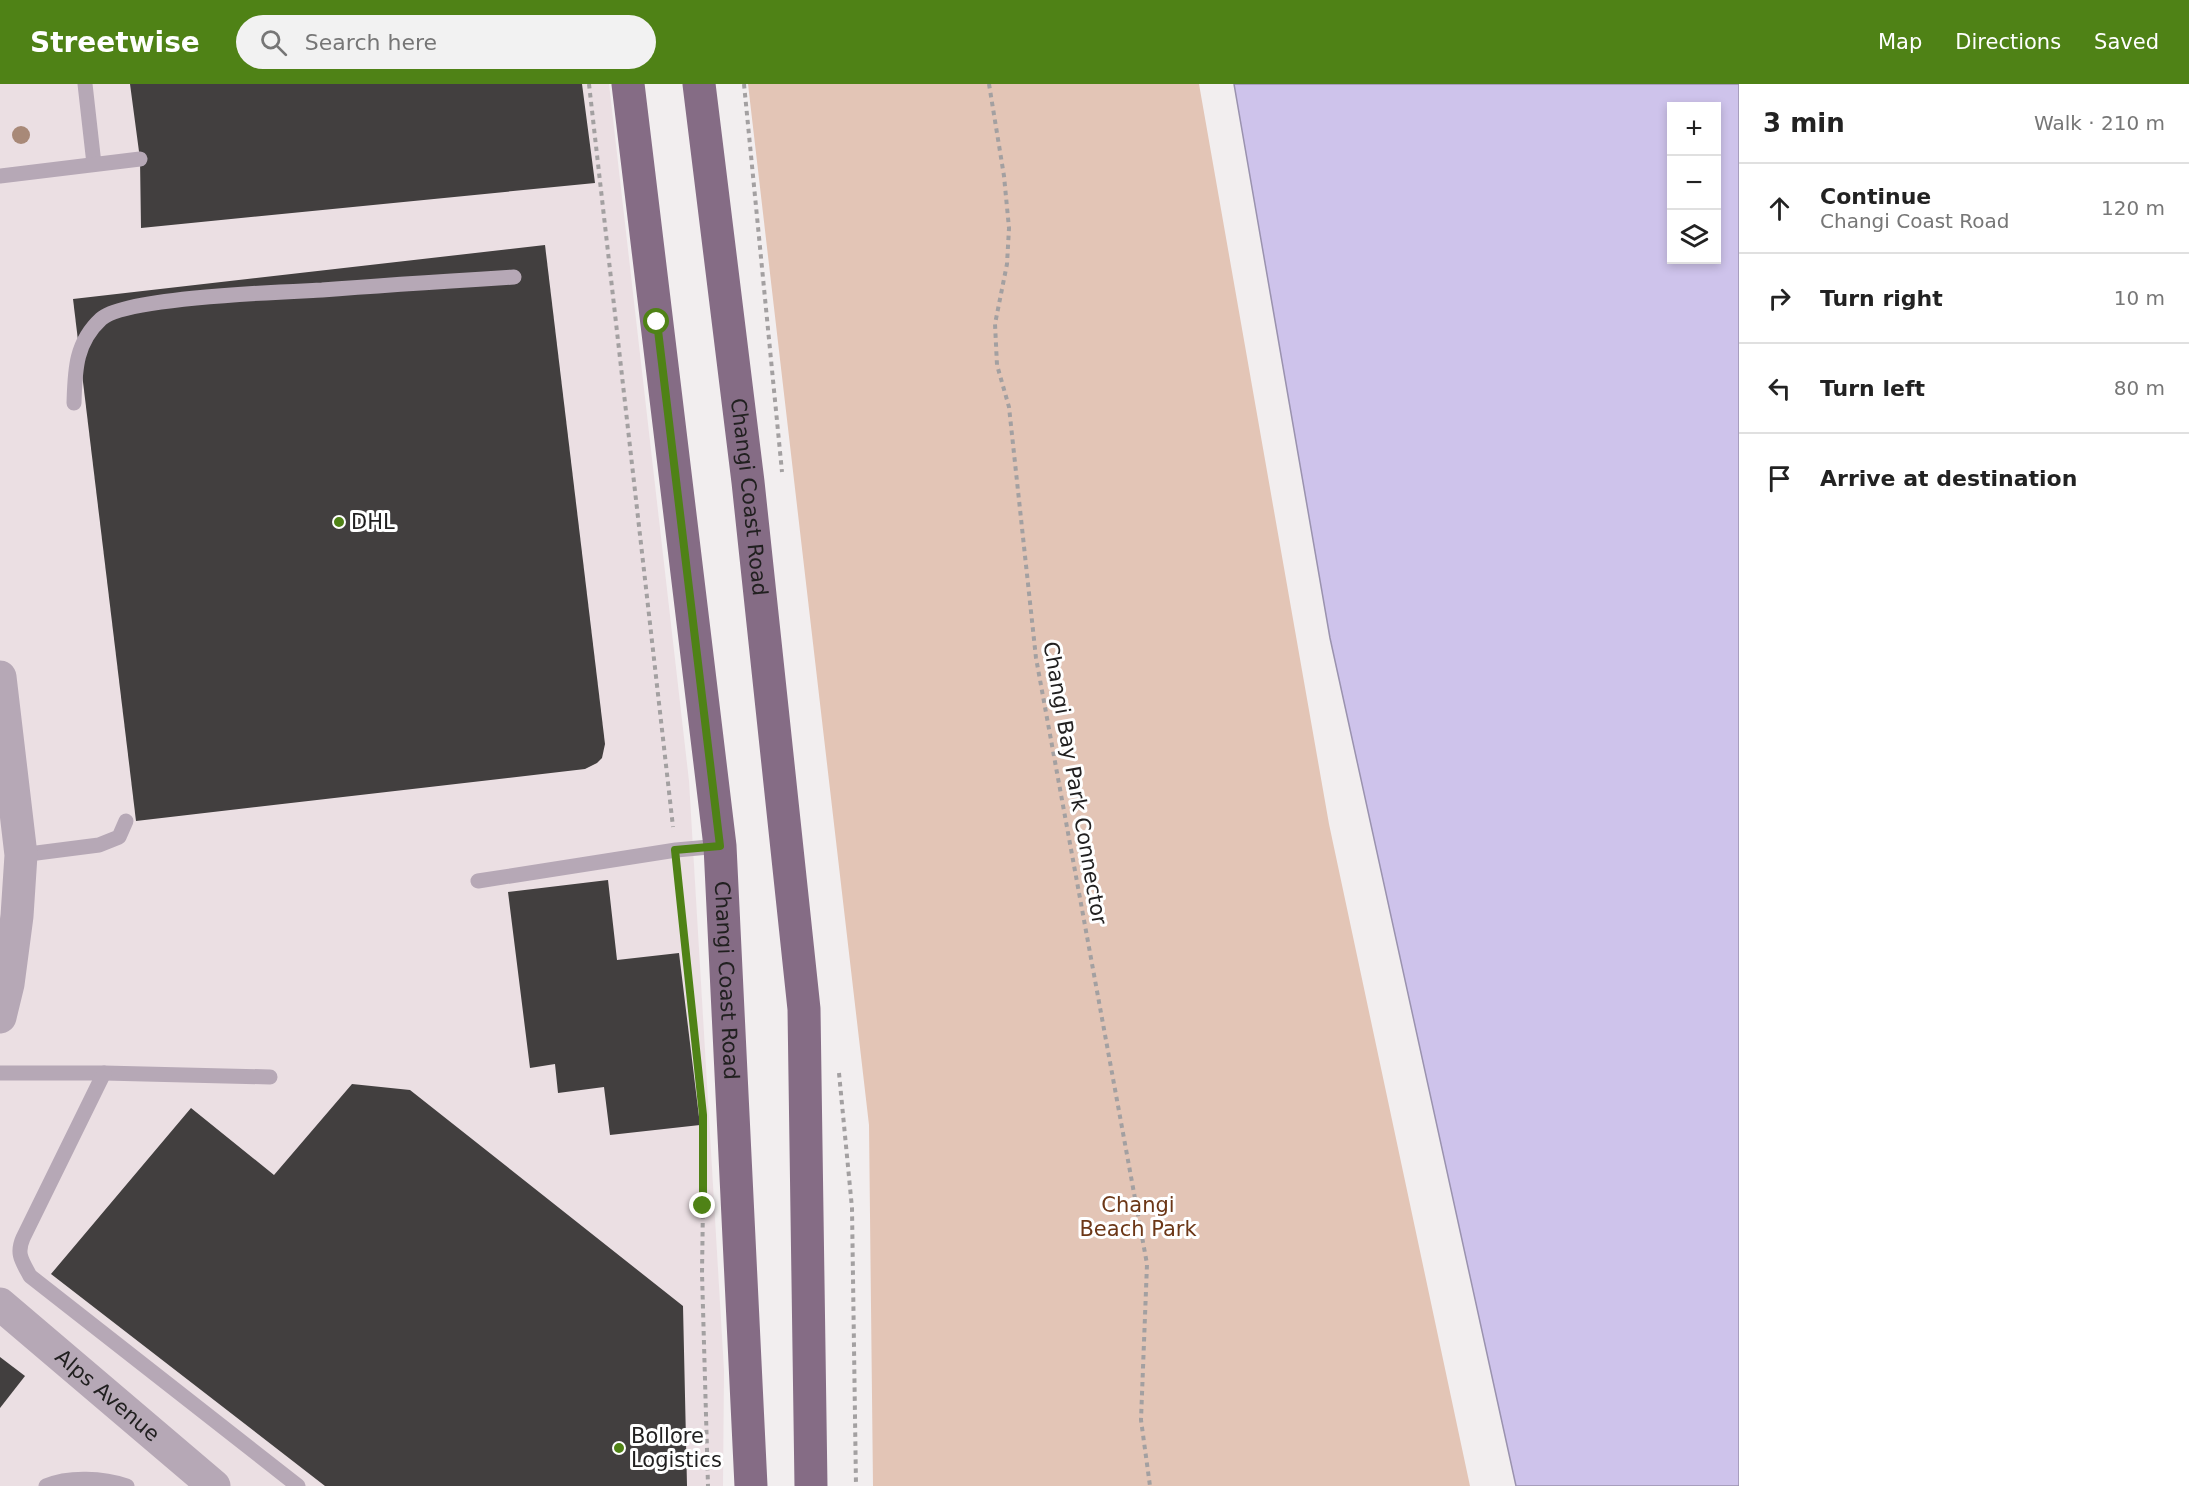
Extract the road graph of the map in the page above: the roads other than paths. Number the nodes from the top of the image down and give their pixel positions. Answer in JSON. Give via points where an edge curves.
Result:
{"nodes":[{"id":1,"x":86,"y":84,"type":"edge"},
{"id":2,"x":628,"y":84,"type":"edge"},
{"id":3,"x":699,"y":84,"type":"edge"},
{"id":4,"x":140,"y":159,"type":"dead end"},
{"id":5,"x":94,"y":164,"type":"junction"},
{"id":6,"x":0,"y":176,"type":"edge"},
{"id":7,"x":514,"y":277,"type":"dead end"},
{"id":8,"x":74,"y":403,"type":"dead end"},
{"id":9,"x":0,"y":677,"type":"edge"},
{"id":10,"x":126,"y":821,"type":"dead end"},
{"id":11,"x":720,"y":846,"type":"junction"},
{"id":12,"x":21,"y":855,"type":"junction"},
{"id":13,"x":478,"y":880,"type":"dead end"},
{"id":14,"x":0,"y":1017,"type":"edge"},
{"id":15,"x":104,"y":1072,"type":"junction"},
{"id":16,"x":0,"y":1073,"type":"edge"},
{"id":17,"x":270,"y":1077,"type":"dead end"},
{"id":18,"x":0,"y":1304,"type":"edge"},
{"id":19,"x":46,"y":1486,"type":"edge"},
{"id":20,"x":127,"y":1486,"type":"edge"},
{"id":21,"x":214,"y":1486,"type":"edge"},
{"id":22,"x":298,"y":1486,"type":"edge"},
{"id":23,"x":752,"y":1486,"type":"edge"},
{"id":24,"x":812,"y":1486,"type":"edge"}],
"edges":[{"from":1,"to":5,"type":"lane"},
{"from":2,"to":11,"type":"main road","name":"Changi Coast Road"},
{"from":3,"to":24,"type":"main road","name":"Changi Coast Road","via":[[749,494],[804,1009]]},
{"from":4,"to":5,"type":"lane"},
{"from":5,"to":6,"type":"lane"},
{"from":7,"to":8,"type":"lane","via":[[200,298],[124,309],[102,317],[88,334],[75,363]]},
{"from":9,"to":12,"type":"street"},
{"from":10,"to":12,"type":"lane","via":[[119,837],[99,845]]},
{"from":11,"to":13,"type":"lane"},
{"from":11,"to":23,"type":"main road","name":"Changi Coast Road"},
{"from":12,"to":14,"type":"street","via":[[17,916]]},
{"from":15,"to":16,"type":"lane"},
{"from":15,"to":17,"type":"lane"},
{"from":15,"to":22,"type":"lane","via":[[18,1249],[22,1262],[30,1276]]},
{"from":18,"to":21,"type":"street","name":"Alps Avenue"},
{"from":19,"to":20,"type":"lane","via":[[58,1481],[108,1481]]}]}
